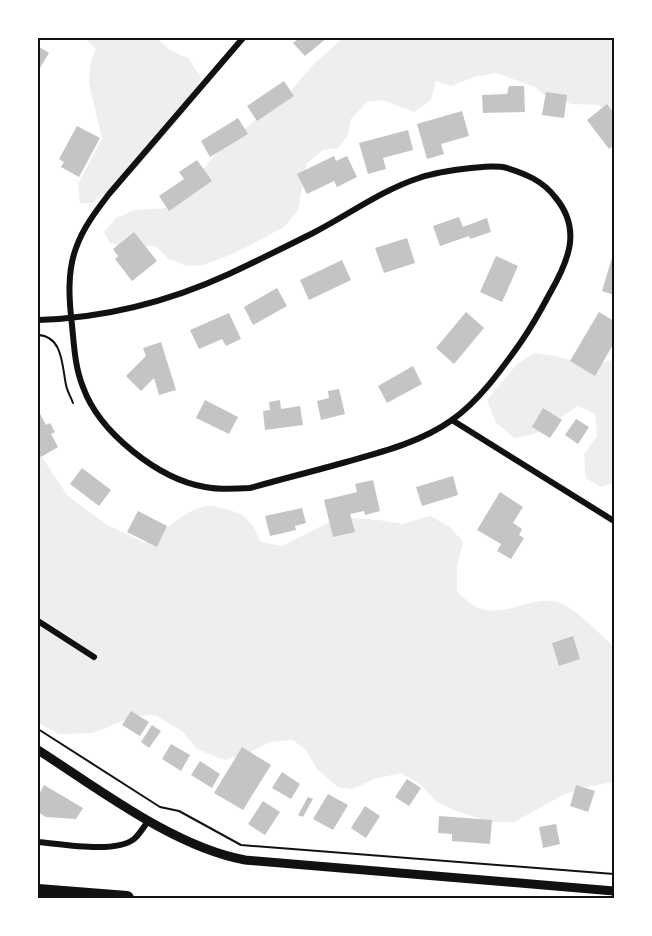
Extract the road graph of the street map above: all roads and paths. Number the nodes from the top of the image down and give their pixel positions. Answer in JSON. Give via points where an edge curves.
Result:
{"nodes":[{"id":1,"x":243,"y":38,"type":"edge"},
{"id":2,"x":71,"y":319,"type":"junction"},
{"id":3,"x":38,"y":320,"type":"edge"},
{"id":4,"x":38,"y":335,"type":"edge"},
{"id":5,"x":73,"y":403,"type":"dead end"},
{"id":6,"x":452,"y":420,"type":"junction"},
{"id":7,"x":615,"y":521,"type":"edge"},
{"id":8,"x":38,"y":621,"type":"edge"},
{"id":9,"x":94,"y":657,"type":"dead end"},
{"id":10,"x":38,"y":729,"type":"edge"},
{"id":11,"x":38,"y":750,"type":"edge"},
{"id":12,"x":149,"y":820,"type":"junction"},
{"id":13,"x":38,"y":842,"type":"edge"},
{"id":14,"x":615,"y":874,"type":"edge"},
{"id":15,"x":38,"y":891,"type":"edge"},
{"id":16,"x":615,"y":891,"type":"edge"},
{"id":17,"x":127,"y":898,"type":"edge"}],
"edges":[{"from":1,"to":2,"type":"street","via":[[94,214],[75,248],[70,270]]},
{"from":2,"to":3,"type":"street"},
{"from":2,"to":6,"type":"street","via":[[78,372],[93,409],[135,453],[195,485],[250,488],[392,449]]},
{"from":2,"to":6,"type":"street","via":[[171,298],[218,279],[419,178],[489,166],[504,168],[539,181],[551,192],[567,215],[570,245],[564,269],[533,324],[498,374]]},
{"from":4,"to":5,"type":"path","via":[[54,342],[61,354],[66,388]]},
{"from":6,"to":7,"type":"street"},
{"from":8,"to":9,"type":"street"},
{"from":10,"to":14,"type":"path","via":[[160,807],[179,811],[241,845]]},
{"from":11,"to":12,"type":"street"},
{"from":12,"to":13,"type":"street","via":[[124,845]]},
{"from":12,"to":16,"type":"street","via":[[195,845],[245,860]]},
{"from":15,"to":17,"type":"highway"}]}
